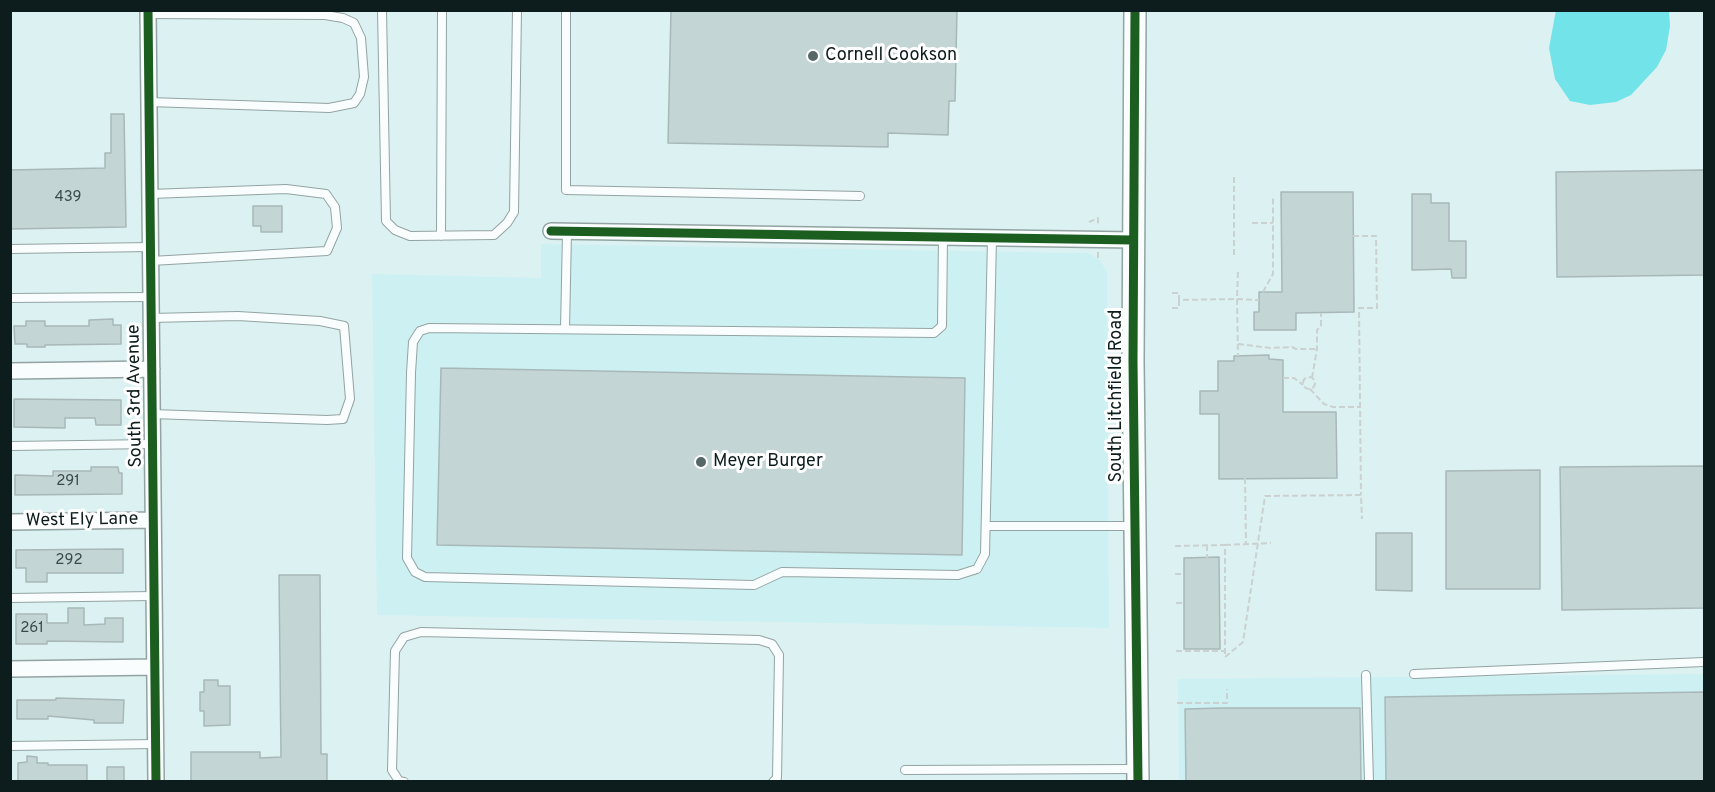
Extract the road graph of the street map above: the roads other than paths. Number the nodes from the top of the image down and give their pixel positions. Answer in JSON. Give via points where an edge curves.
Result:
{"nodes":[{"id":1,"x":382,"y":10,"type":"edge"},
{"id":2,"x":442,"y":10,"type":"edge"},
{"id":3,"x":517,"y":10,"type":"edge"},
{"id":4,"x":566,"y":10,"type":"edge"},
{"id":5,"x":1135,"y":10,"type":"edge"},
{"id":6,"x":148,"y":12,"type":"edge"},
{"id":7,"x":149,"y":102,"type":"junction"},
{"id":8,"x":150,"y":194,"type":"junction"},
{"id":9,"x":860,"y":196,"type":"dead end"},
{"id":10,"x":559,"y":231,"type":"joint"},
{"id":11,"x":441,"y":236,"type":"junction"},
{"id":12,"x":943,"y":237,"type":"junction"},
{"id":13,"x":992,"y":238,"type":"junction"},
{"id":14,"x":1133,"y":240,"type":"junction"},
{"id":15,"x":10,"y":249,"type":"edge"},
{"id":16,"x":151,"y":254,"type":"junction"},
{"id":17,"x":151,"y":297,"type":"junction"},
{"id":18,"x":10,"y":298,"type":"edge"},
{"id":19,"x":151,"y":318,"type":"junction"},
{"id":20,"x":565,"y":329,"type":"junction"},
{"id":21,"x":152,"y":369,"type":"junction"},
{"id":22,"x":10,"y":371,"type":"edge"},
{"id":23,"x":152,"y":414,"type":"junction"},
{"id":24,"x":153,"y":444,"type":"junction"},
{"id":25,"x":10,"y":446,"type":"edge"},
{"id":26,"x":153,"y":520,"type":"junction"},
{"id":27,"x":10,"y":522,"type":"edge"},
{"id":28,"x":986,"y":526,"type":"junction"},
{"id":29,"x":1135,"y":526,"type":"junction"},
{"id":30,"x":154,"y":596,"type":"junction"},
{"id":31,"x":10,"y":598,"type":"edge"},
{"id":32,"x":1704,"y":662,"type":"edge"},
{"id":33,"x":155,"y":667,"type":"junction"},
{"id":34,"x":10,"y":669,"type":"edge"},
{"id":35,"x":1414,"y":674,"type":"dead end"},
{"id":36,"x":1366,"y":675,"type":"dead end"},
{"id":37,"x":156,"y":744,"type":"junction"},
{"id":38,"x":10,"y":746,"type":"edge"},
{"id":39,"x":905,"y":770,"type":"dead end"},
{"id":40,"x":1138,"y":775,"type":"edge"},
{"id":41,"x":156,"y":782,"type":"edge"},
{"id":42,"x":404,"y":782,"type":"edge"},
{"id":43,"x":773,"y":782,"type":"edge"},
{"id":44,"x":1369,"y":782,"type":"edge"}],
"edges":[{"from":1,"to":11,"type":"lane","via":[[386,221],[394,230],[410,236]]},
{"from":2,"to":11,"type":"lane"},
{"from":3,"to":11,"type":"lane","via":[[514,212],[494,235]]},
{"from":4,"to":9,"type":"lane","via":[[566,190]]},
{"from":5,"to":14,"type":"main road","name":"South Litchfield Road"},
{"from":6,"to":7,"type":"street","name":"South 3rd Avenue"},
{"from":6,"to":7,"type":"lane","via":[[343,18],[354,23],[361,39],[364,77],[354,102],[329,108]]},
{"from":7,"to":8,"type":"street","name":"South 3rd Avenue"},
{"from":8,"to":16,"type":"street","name":"South 3rd Avenue"},
{"from":8,"to":16,"type":"lane","via":[[286,189],[326,194],[335,207],[337,228],[327,251]]},
{"from":10,"to":12,"type":"street"},
{"from":10,"to":20,"type":"lane"},
{"from":12,"to":13,"type":"street"},
{"from":12,"to":20,"type":"lane","via":[[942,326],[934,333]]},
{"from":13,"to":14,"type":"street"},
{"from":13,"to":28,"type":"lane"},
{"from":14,"to":29,"type":"main road","name":"South Litchfield Road"},
{"from":15,"to":16,"type":"lane"},
{"from":16,"to":17,"type":"street","name":"South 3rd Avenue"},
{"from":17,"to":18,"type":"lane"},
{"from":17,"to":19,"type":"street","name":"South 3rd Avenue"},
{"from":19,"to":21,"type":"street","name":"South 3rd Avenue"},
{"from":19,"to":23,"type":"lane","via":[[238,316],[345,326],[350,399],[342,419]]},
{"from":20,"to":28,"type":"lane","via":[[429,327],[420,331],[413,342],[408,558],[415,572],[425,577],[754,585],[782,572],[958,575],[976,569],[985,554]]},
{"from":21,"to":22,"type":"street"},
{"from":21,"to":23,"type":"street","name":"South 3rd Avenue"},
{"from":23,"to":24,"type":"street","name":"South 3rd Avenue"},
{"from":24,"to":25,"type":"lane"},
{"from":24,"to":26,"type":"street","name":"South 3rd Avenue"},
{"from":26,"to":27,"type":"street","name":"West Ely Lane"},
{"from":26,"to":30,"type":"street","name":"South 3rd Avenue"},
{"from":28,"to":29,"type":"lane"},
{"from":29,"to":40,"type":"main road","name":"South Litchfield Road"},
{"from":30,"to":31,"type":"lane"},
{"from":30,"to":33,"type":"street","name":"South 3rd Avenue"},
{"from":32,"to":35,"type":"lane"},
{"from":33,"to":34,"type":"street"},
{"from":33,"to":37,"type":"street","name":"South 3rd Avenue"},
{"from":36,"to":44,"type":"lane"},
{"from":37,"to":38,"type":"lane"},
{"from":37,"to":41,"type":"street","name":"South 3rd Avenue"},
{"from":39,"to":40,"type":"lane"},
{"from":42,"to":43,"type":"lane","via":[[392,770],[395,651],[404,637],[421,632],[759,640],[772,644],[779,655],[777,778]]}]}
